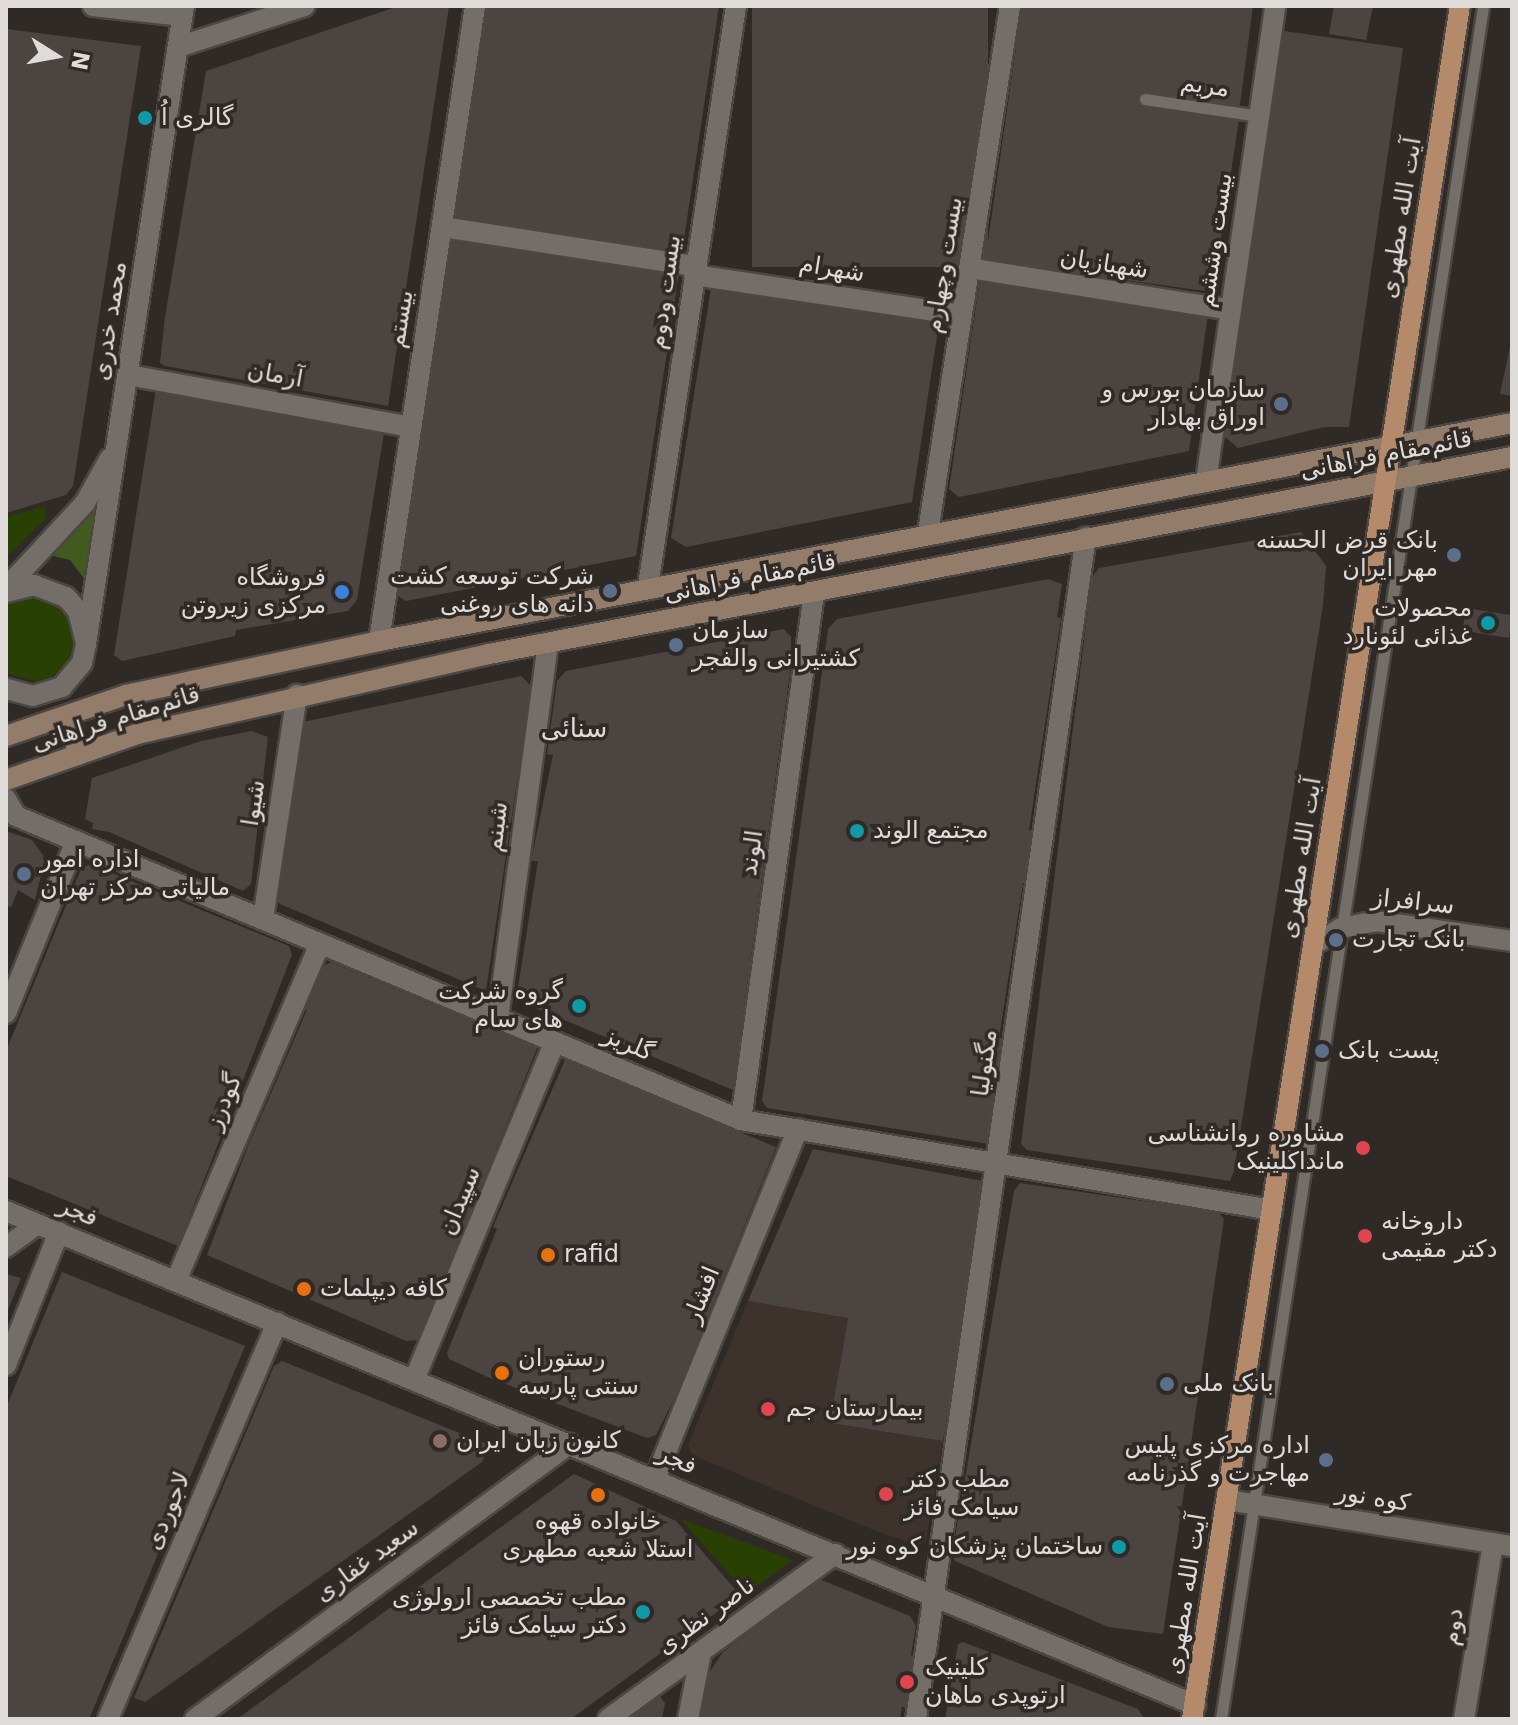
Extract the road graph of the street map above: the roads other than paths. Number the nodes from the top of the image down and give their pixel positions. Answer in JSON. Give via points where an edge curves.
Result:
{"nodes":[{"id":1,"x":93,"y":6,"type":"edge"},
{"id":2,"x":304,"y":6,"type":"edge"},
{"id":3,"x":475,"y":6,"type":"edge"},
{"id":4,"x":736,"y":6,"type":"edge"},
{"id":5,"x":1010,"y":6,"type":"edge"},
{"id":6,"x":1275,"y":6,"type":"edge"},
{"id":7,"x":1460,"y":6,"type":"edge"},
{"id":8,"x":1483,"y":6,"type":"edge"},
{"id":9,"x":183,"y":11,"type":"edge"},
{"id":10,"x":178,"y":47,"type":"junction"},
{"id":11,"x":1145,"y":99,"type":"dead end"},
{"id":12,"x":1259,"y":116,"type":"junction"},
{"id":13,"x":442,"y":227,"type":"junction"},
{"id":14,"x":969,"y":268,"type":"junction"},
{"id":15,"x":695,"y":270,"type":"junction"},
{"id":16,"x":1231,"y":310,"type":"junction"},
{"id":17,"x":962,"y":315,"type":"junction"},
{"id":18,"x":128,"y":375,"type":"junction"},
{"id":19,"x":1512,"y":423,"type":"edge"},
{"id":20,"x":411,"y":427,"type":"junction"},
{"id":21,"x":119,"y":441,"type":"junction"},
{"id":22,"x":1416,"y":442,"type":"junction"},
{"id":23,"x":1391,"y":447,"type":"junction"},
{"id":24,"x":1512,"y":457,"type":"edge"},
{"id":25,"x":1411,"y":476,"type":"junction"},
{"id":26,"x":1206,"y":481,"type":"junction"},
{"id":27,"x":1385,"y":482,"type":"junction"},
{"id":28,"x":928,"y":532,"type":"junction"},
{"id":29,"x":1086,"y":537,"type":"junction"},
{"id":30,"x":648,"y":586,"type":"junction"},
{"id":31,"x":6,"y":590,"type":"edge"},
{"id":32,"x":814,"y":593,"type":"junction"},
{"id":33,"x":379,"y":641,"type":"junction"},
{"id":34,"x":548,"y":643,"type":"junction"},
{"id":35,"x":84,"y":654,"type":"junction"},
{"id":36,"x":6,"y":689,"type":"edge"},
{"id":37,"x":297,"y":695,"type":"junction"},
{"id":38,"x":69,"y":715,"type":"junction"},
{"id":39,"x":6,"y":736,"type":"edge"},
{"id":40,"x":78,"y":755,"type":"junction"},
{"id":41,"x":6,"y":780,"type":"edge"},
{"id":42,"x":6,"y":799,"type":"edge"},
{"id":43,"x":76,"y":841,"type":"junction"},
{"id":44,"x":263,"y":919,"type":"junction"},
{"id":45,"x":1341,"y":928,"type":"junction"},
{"id":46,"x":1512,"y":941,"type":"edge"},
{"id":47,"x":320,"y":943,"type":"junction"},
{"id":48,"x":1313,"y":945,"type":"junction"},
{"id":49,"x":6,"y":1013,"type":"edge"},
{"id":50,"x":498,"y":1018,"type":"junction"},
{"id":51,"x":555,"y":1042,"type":"junction"},
{"id":52,"x":741,"y":1120,"type":"junction"},
{"id":53,"x":798,"y":1129,"type":"junction"},
{"id":54,"x":997,"y":1165,"type":"junction"},
{"id":55,"x":1272,"y":1210,"type":"junction"},
{"id":56,"x":6,"y":1211,"type":"edge"},
{"id":57,"x":38,"y":1224,"type":"junction"},
{"id":58,"x":59,"y":1232,"type":"junction"},
{"id":59,"x":6,"y":1247,"type":"edge"},
{"id":60,"x":176,"y":1281,"type":"junction"},
{"id":61,"x":277,"y":1323,"type":"junction"},
{"id":62,"x":6,"y":1365,"type":"edge"},
{"id":63,"x":414,"y":1380,"type":"junction"},
{"id":64,"x":570,"y":1444,"type":"junction"},
{"id":65,"x":655,"y":1479,"type":"junction"},
{"id":66,"x":1227,"y":1500,"type":"junction"},
{"id":67,"x":1253,"y":1505,"type":"junction"},
{"id":68,"x":1503,"y":1545,"type":"edge"},
{"id":69,"x":835,"y":1554,"type":"junction"},
{"id":70,"x":936,"y":1596,"type":"junction"},
{"id":71,"x":701,"y":1652,"type":"junction"},
{"id":72,"x":1194,"y":1712,"type":"edge"},
{"id":73,"x":108,"y":1719,"type":"edge"},
{"id":74,"x":195,"y":1719,"type":"edge"},
{"id":75,"x":608,"y":1719,"type":"edge"},
{"id":76,"x":688,"y":1719,"type":"edge"},
{"id":77,"x":916,"y":1719,"type":"edge"},
{"id":78,"x":1221,"y":1719,"type":"edge"},
{"id":79,"x":1464,"y":1719,"type":"edge"}],
"edges":[{"from":1,"to":9,"type":"street"},
{"from":2,"to":10,"type":"street"},
{"from":3,"to":13,"type":"street","name":"بیستم"},
{"from":4,"to":15,"type":"street","name":"بیست ودوم"},
{"from":5,"to":14,"type":"street","name":"بیست وچهارم"},
{"from":6,"to":12,"type":"street","name":"بیست وششم"},
{"from":7,"to":23,"type":"main road","name":"آیت الله مطهری"},
{"from":8,"to":22,"type":"lane"},
{"from":9,"to":10,"type":"street","name":"محمد خدری"},
{"from":10,"to":18,"type":"street","name":"محمد خدری"},
{"from":11,"to":12,"type":"lane","name":"مریم"},
{"from":12,"to":16,"type":"street","name":"بیست وششم"},
{"from":13,"to":15,"type":"street","name":"شهرام"},
{"from":13,"to":20,"type":"street","name":"بیستم"},
{"from":14,"to":16,"type":"street","name":"شهبازیان"},
{"from":14,"to":17,"type":"street","name":"بیست وچهارم"},
{"from":15,"to":17,"type":"street","name":"شهرام"},
{"from":15,"to":30,"type":"street","name":"بیست ودوم"},
{"from":16,"to":26,"type":"street","name":"بیست وششم"},
{"from":17,"to":28,"type":"street","name":"بیست وچهارم"},
{"from":18,"to":20,"type":"street","name":"آرمان"},
{"from":18,"to":21,"type":"street","name":"محمد خدری"},
{"from":19,"to":22,"type":"main road","name":"قائم‌مقام فراهانی"},
{"from":20,"to":33,"type":"street","name":"بیستم"},
{"from":21,"to":31,"type":"street","via":[[85,503]]},
{"from":21,"to":35,"type":"street","name":"محمد خدری"},
{"from":22,"to":23,"type":"main road","name":"قائم‌مقام فراهانی"},
{"from":22,"to":25,"type":"lane"},
{"from":23,"to":26,"type":"main road","name":"قائم‌مقام فراهانی"},
{"from":23,"to":27,"type":"main road","name":"آیت الله مطهری"},
{"from":24,"to":25,"type":"main road","name":"قائم‌مقام فراهانی"},
{"from":25,"to":27,"type":"main road","name":"قائم‌مقام فراهانی"},
{"from":25,"to":45,"type":"lane"},
{"from":26,"to":28,"type":"main road","name":"قائم‌مقام فراهانی"},
{"from":27,"to":29,"type":"main road","name":"قائم‌مقام فراهانی"},
{"from":27,"to":48,"type":"main road","name":"آیت الله مطهری"},
{"from":28,"to":30,"type":"main road","name":"قائم‌مقام فراهانی"},
{"from":29,"to":32,"type":"main road","name":"قائم‌مقام فراهانی"},
{"from":29,"to":54,"type":"street","name":"مگنولیا"},
{"from":30,"to":33,"type":"main road","name":"قائم‌مقام فراهانی"},
{"from":31,"to":35,"type":"street","via":[[34,585],[66,597],[85,627]]},
{"from":32,"to":34,"type":"main road","name":"قائم‌مقام فراهانی"},
{"from":32,"to":52,"type":"street","name":"الوند"},
{"from":33,"to":38,"type":"main road","name":"قائم‌مقام فراهانی","via":[[126,695]]},
{"from":34,"to":37,"type":"main road","name":"قائم‌مقام فراهانی"},
{"from":34,"to":50,"type":"street","name":"شبنم"},
{"from":35,"to":36,"type":"street","via":[[74,676],[48,693]]},
{"from":35,"to":38,"type":"street","name":"محمد خدری"},
{"from":37,"to":40,"type":"main road","name":"قائم‌مقام فراهانی","via":[[137,734]]},
{"from":37,"to":44,"type":"street","name":"شیوا"},
{"from":38,"to":39,"type":"main road","name":"قائم‌مقام فراهانی"},
{"from":38,"to":40,"type":"main road"},
{"from":40,"to":41,"type":"main road","name":"قائم‌مقام فراهانی"},
{"from":42,"to":43,"type":"street","name":"گلریز","via":[[16,816]]},
{"from":43,"to":44,"type":"street","name":"گلریز"},
{"from":43,"to":49,"type":"street"},
{"from":44,"to":47,"type":"street","name":"گلریز"},
{"from":45,"to":46,"type":"street","name":"سرافراز","via":[[1376,921]]},
{"from":45,"to":48,"type":"street","name":"سرافراز"},
{"from":45,"to":67,"type":"lane"},
{"from":47,"to":50,"type":"street","name":"گلریز"},
{"from":47,"to":60,"type":"street","name":"گودرز"},
{"from":48,"to":55,"type":"main road","name":"آیت الله مطهری"},
{"from":50,"to":51,"type":"street","name":"گلریز"},
{"from":51,"to":52,"type":"street","name":"گلریز"},
{"from":51,"to":63,"type":"street","name":"سپیدان"},
{"from":52,"to":53,"type":"street","name":"گلریز"},
{"from":53,"to":54,"type":"street","name":"گلریز"},
{"from":53,"to":65,"type":"street","name":"افشار"},
{"from":54,"to":55,"type":"street","name":"گلریز"},
{"from":54,"to":70,"type":"street","name":"مگنولیا"},
{"from":55,"to":66,"type":"main road","name":"آیت الله مطهری"},
{"from":56,"to":57,"type":"street","name":"فجر"},
{"from":57,"to":58,"type":"street","name":"فجر"},
{"from":57,"to":59,"type":"street"},
{"from":58,"to":60,"type":"street","name":"فجر"},
{"from":58,"to":62,"type":"street"},
{"from":60,"to":61,"type":"street","name":"فجر"},
{"from":61,"to":63,"type":"street","name":"فجر"},
{"from":61,"to":73,"type":"street","name":"لاجوردی"},
{"from":63,"to":64,"type":"street","name":"فجر"},
{"from":64,"to":65,"type":"street","name":"فجر"},
{"from":64,"to":74,"type":"street","name":"سعید غفاری"},
{"from":65,"to":69,"type":"street","name":"فجر"},
{"from":66,"to":67,"type":"street","name":"کوه نور"},
{"from":66,"to":72,"type":"main road","name":"آیت الله مطهری"},
{"from":67,"to":68,"type":"street","name":"کوه نور"},
{"from":67,"to":78,"type":"lane"},
{"from":68,"to":79,"type":"street","name":"دوم"},
{"from":69,"to":70,"type":"street","name":"فجر"},
{"from":69,"to":71,"type":"street","name":"ناصر نظری"},
{"from":70,"to":72,"type":"street","name":"فجر"},
{"from":70,"to":77,"type":"street","name":"مگنولیا"},
{"from":71,"to":75,"type":"street","name":"ناصر نظری"},
{"from":71,"to":76,"type":"street"}]}
